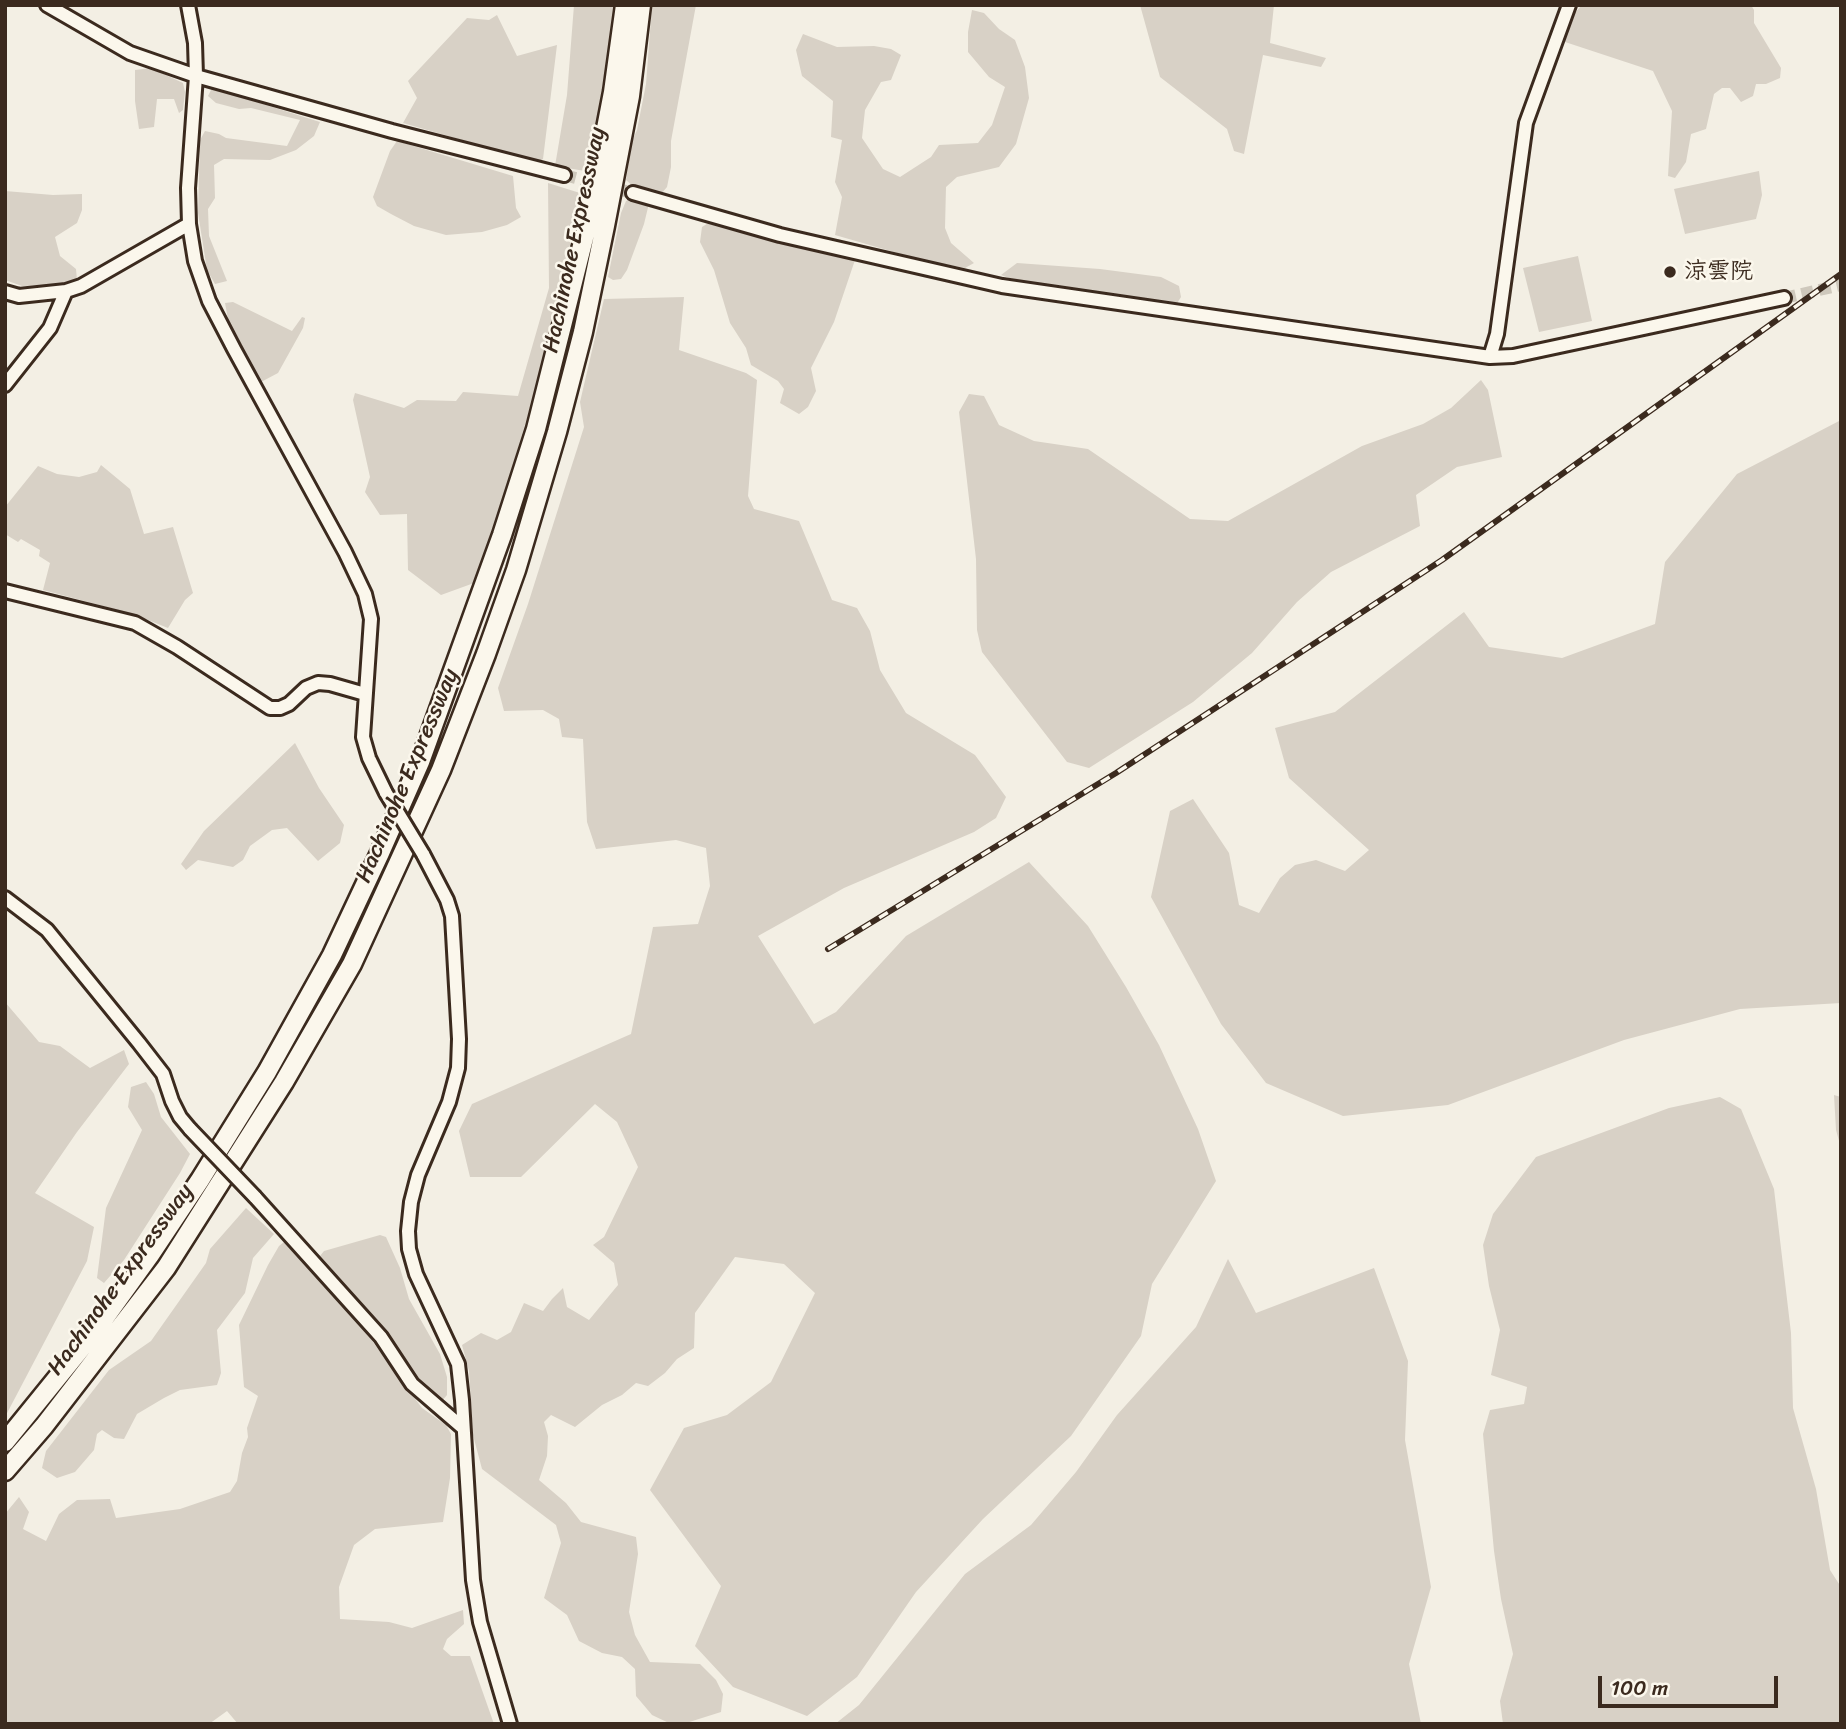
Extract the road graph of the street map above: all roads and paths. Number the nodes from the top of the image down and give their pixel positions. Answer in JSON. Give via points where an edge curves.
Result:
{"nodes":[{"id":1,"x":47,"y":5,"type":"edge"},
{"id":2,"x":188,"y":5,"type":"edge"},
{"id":3,"x":625,"y":5,"type":"edge"},
{"id":4,"x":641,"y":5,"type":"edge"},
{"id":5,"x":1569,"y":5,"type":"edge"},
{"id":6,"x":196,"y":76,"type":"junction"},
{"id":7,"x":564,"y":175,"type":"tunnel mouth"},
{"id":8,"x":633,"y":193,"type":"tunnel mouth"},
{"id":9,"x":189,"y":224,"type":"junction"},
{"id":10,"x":66,"y":291,"type":"junction"},
{"id":11,"x":5,"y":292,"type":"edge"},
{"id":12,"x":1784,"y":298,"type":"tunnel mouth"},
{"id":13,"x":1490,"y":357,"type":"junction"},
{"id":14,"x":5,"y":385,"type":"edge"},
{"id":15,"x":5,"y":591,"type":"edge"},
{"id":16,"x":365,"y":694,"type":"junction"},
{"id":17,"x":5,"y":898,"type":"edge"},
{"id":18,"x":463,"y":1428,"type":"junction"},
{"id":19,"x":5,"y":1442,"type":"edge"},
{"id":20,"x":5,"y":1471,"type":"edge"},
{"id":21,"x":510,"y":1724,"type":"edge"}],
"edges":[{"from":1,"to":6,"type":"street","via":[[130,53]]},
{"from":2,"to":6,"type":"street"},
{"from":3,"to":19,"type":"highway","name":"Hachinohe Expressway","via":[[588,222],[537,429],[415,774],[332,955],[267,1072],[150,1255],[96,1331]]},
{"from":4,"to":20,"type":"highway","name":"Hachinohe Expressway","via":[[608,213],[557,432],[516,570],[440,770],[352,964],[277,1093],[166,1268]]},
{"from":5,"to":13,"type":"street","via":[[1526,122]]},
{"from":6,"to":7,"type":"street"},
{"from":6,"to":9,"type":"street"},
{"from":8,"to":13,"type":"street","via":[[780,235],[1003,286]]},
{"from":9,"to":10,"type":"street"},
{"from":9,"to":16,"type":"street","via":[[209,301],[365,594],[371,619]]},
{"from":10,"to":11,"type":"street","via":[[19,296]]},
{"from":10,"to":14,"type":"street","via":[[50,328]]},
{"from":12,"to":13,"type":"street","via":[[1513,356]]},
{"from":15,"to":16,"type":"street","via":[[135,623],[270,708],[289,704],[318,683]]},
{"from":16,"to":18,"type":"street","bridge":true,"via":[[363,737],[369,758],[452,916],[458,1068],[418,1175],[408,1231],[416,1274],[458,1364]]},
{"from":17,"to":18,"type":"street","bridge":true,"via":[[47,930],[139,1044],[163,1074],[172,1101],[190,1129],[381,1337],[412,1384]]},
{"from":18,"to":21,"type":"street","via":[[473,1580],[480,1622]]}]}
